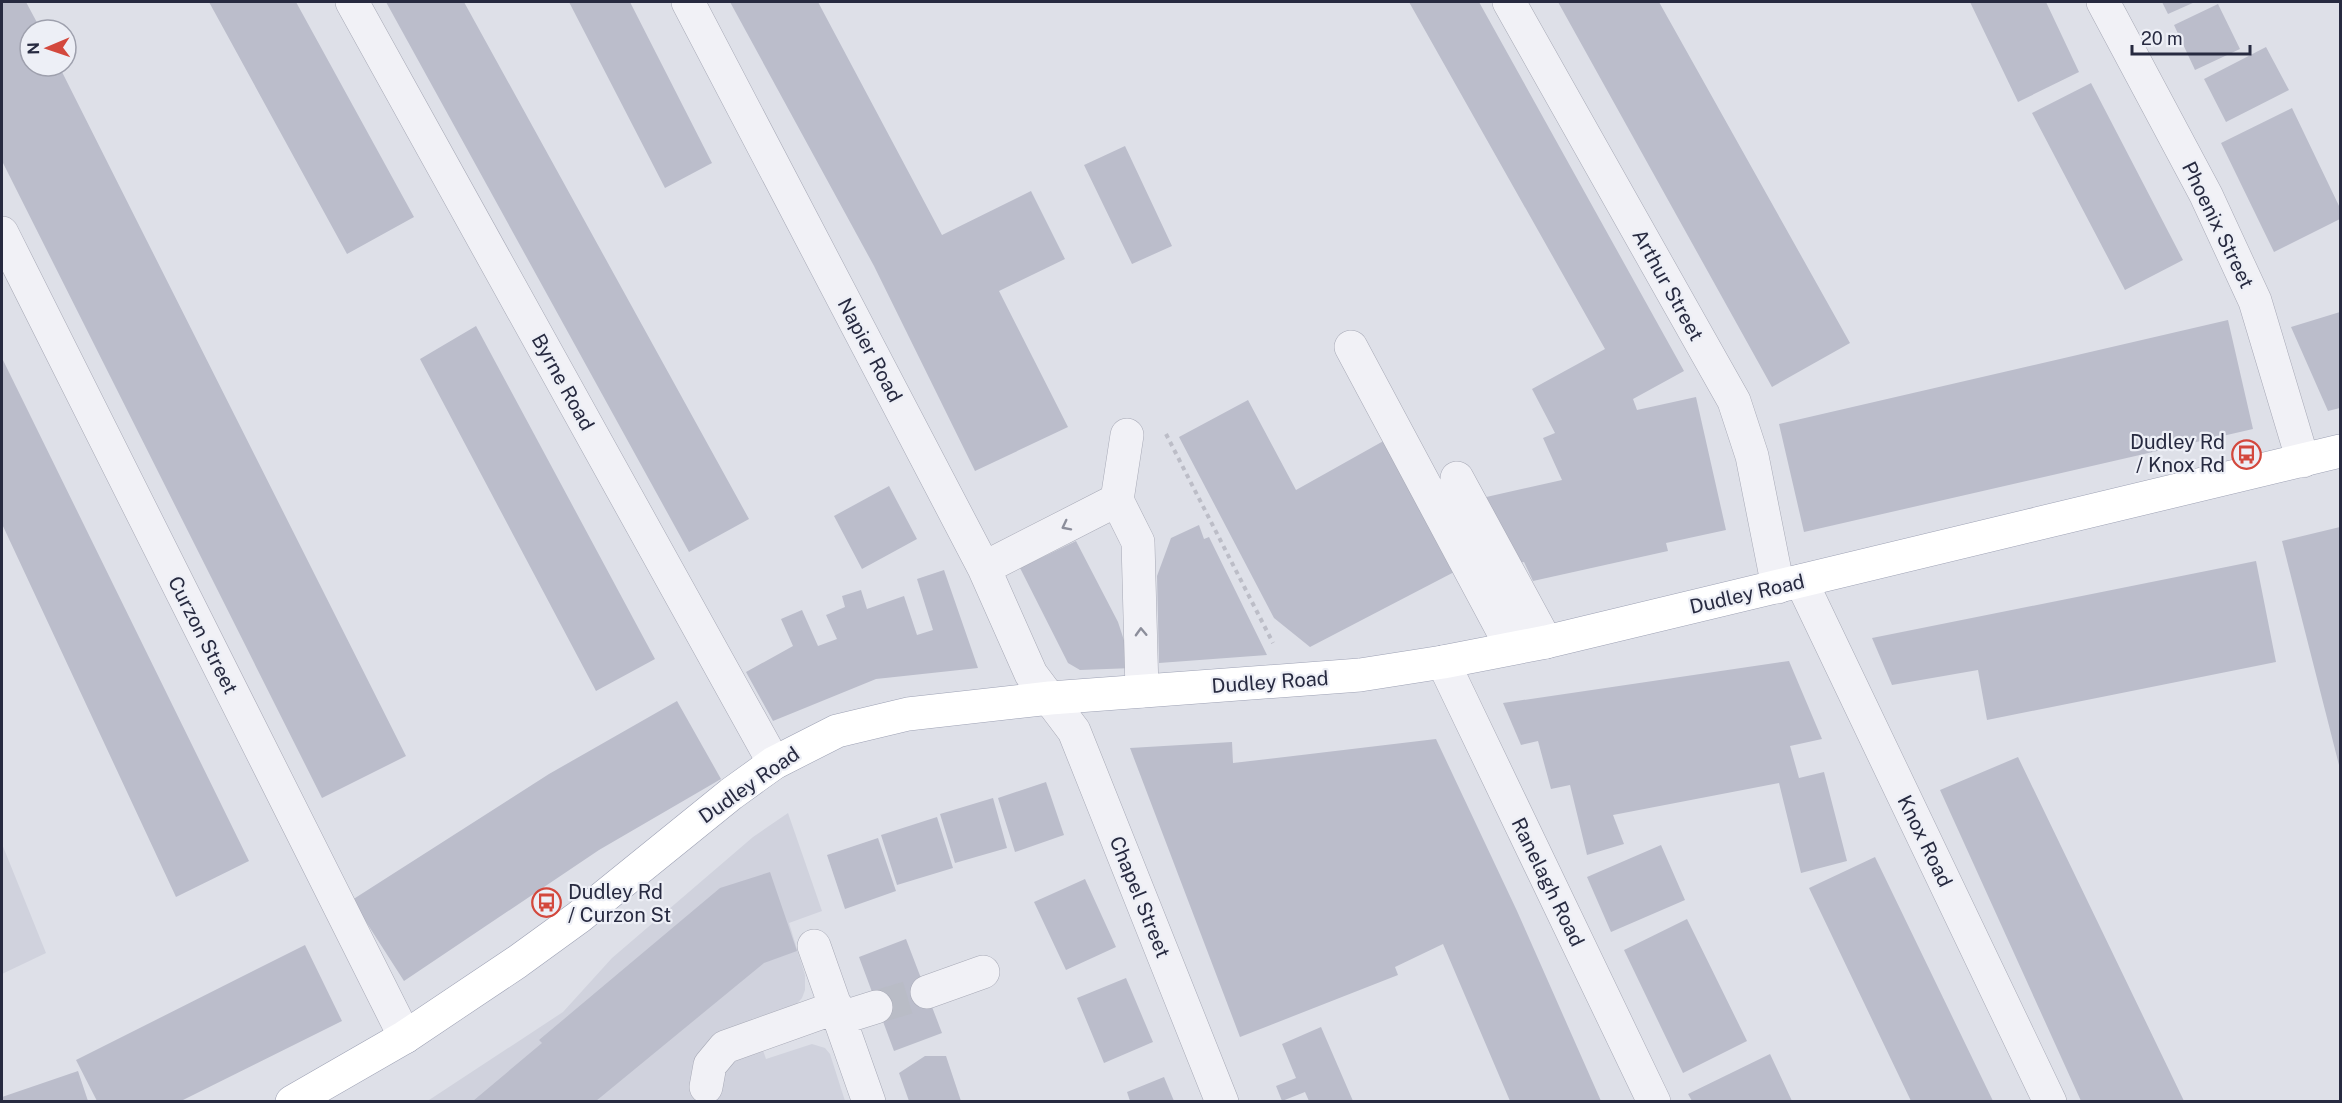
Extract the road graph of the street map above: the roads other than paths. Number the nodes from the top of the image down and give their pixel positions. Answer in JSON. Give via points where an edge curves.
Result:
{"nodes":[{"id":1,"x":352,"y":2,"type":"edge"},
{"id":2,"x":688,"y":2,"type":"edge"},
{"id":3,"x":1509,"y":2,"type":"edge"},
{"id":4,"x":2103,"y":2,"type":"edge"},
{"id":5,"x":2,"y":234,"type":"edge"},
{"id":6,"x":1351,"y":347,"type":"dead end"},
{"id":7,"x":1128,"y":435,"type":"dead end"},
{"id":8,"x":2340,"y":451,"type":"edge"},
{"id":9,"x":2303,"y":461,"type":"junction"},
{"id":10,"x":1457,"y":478,"type":"dead end"},
{"id":11,"x":1117,"y":500,"type":"junction"},
{"id":12,"x":984,"y":568,"type":"junction"},
{"id":13,"x":1789,"y":584,"type":"junction"},
{"id":14,"x":1546,"y":642,"type":"junction"},
{"id":15,"x":1512,"y":648,"type":"junction"},
{"id":16,"x":1443,"y":662,"type":"junction"},
{"id":17,"x":1142,"y":691,"type":"junction"},
{"id":18,"x":1050,"y":698,"type":"junction"},
{"id":19,"x":774,"y":763,"type":"junction"},
{"id":20,"x":814,"y":946,"type":"dead end"},
{"id":21,"x":983,"y":972,"type":"dead end"},
{"id":22,"x":927,"y":992,"type":"tunnel mouth"},
{"id":23,"x":876,"y":1007,"type":"tunnel mouth"},
{"id":24,"x":839,"y":1013,"type":"junction"},
{"id":25,"x":405,"y":1037,"type":"junction"},
{"id":26,"x":706,"y":1087,"type":"dead end"},
{"id":27,"x":292,"y":1101,"type":"edge"},
{"id":28,"x":869,"y":1101,"type":"edge"},
{"id":29,"x":1222,"y":1101,"type":"edge"},
{"id":30,"x":1654,"y":1101,"type":"edge"},
{"id":31,"x":2050,"y":1101,"type":"edge"}],
"edges":[{"from":1,"to":19,"type":"street","name":"Byrne Road"},
{"from":2,"to":12,"type":"street","name":"Napier Road"},
{"from":3,"to":13,"type":"street","name":"Arthur Street","via":[[1734,401]]},
{"from":4,"to":9,"type":"street","name":"Phoenix Street","via":[[2206,195],[2255,301]]},
{"from":5,"to":25,"type":"street","name":"Curzon Street"},
{"from":6,"to":15,"type":"street"},
{"from":7,"to":11,"type":"street"},
{"from":8,"to":9,"type":"main road","name":"Dudley Road"},
{"from":9,"to":13,"type":"main road","name":"Dudley Road"},
{"from":10,"to":14,"type":"street"},
{"from":11,"to":12,"type":"street","one_way":true},
{"from":17,"to":11,"type":"street","one_way":true,"via":[[1138,542]]},
{"from":12,"to":18,"type":"street","name":"Napier Road","via":[[1031,674]]},
{"from":13,"to":14,"type":"main road","name":"Dudley Road"},
{"from":13,"to":31,"type":"street","name":"Knox Road"},
{"from":14,"to":15,"type":"main road","name":"Dudley Road"},
{"from":15,"to":16,"type":"main road","name":"Dudley Road"},
{"from":16,"to":17,"type":"main road","name":"Dudley Road","via":[[1360,675]]},
{"from":16,"to":30,"type":"street","name":"Ranelagh Road"},
{"from":17,"to":18,"type":"main road","name":"Dudley Road"},
{"from":18,"to":19,"type":"main road","name":"Dudley Road","via":[[908,714],[868,723],[837,731]]},
{"from":18,"to":29,"type":"street","name":"Chapel Street","via":[[1074,731]]},
{"from":19,"to":25,"type":"main road","name":"Dudley Road","via":[[579,917]]},
{"from":20,"to":24,"type":"street"},
{"from":21,"to":22,"type":"street"},
{"from":23,"to":24,"type":"street"},
{"from":24,"to":26,"type":"street","via":[[725,1047],[710,1065]]},
{"from":24,"to":28,"type":"street"},
{"from":25,"to":27,"type":"main road","name":"Dudley Road"}]}
